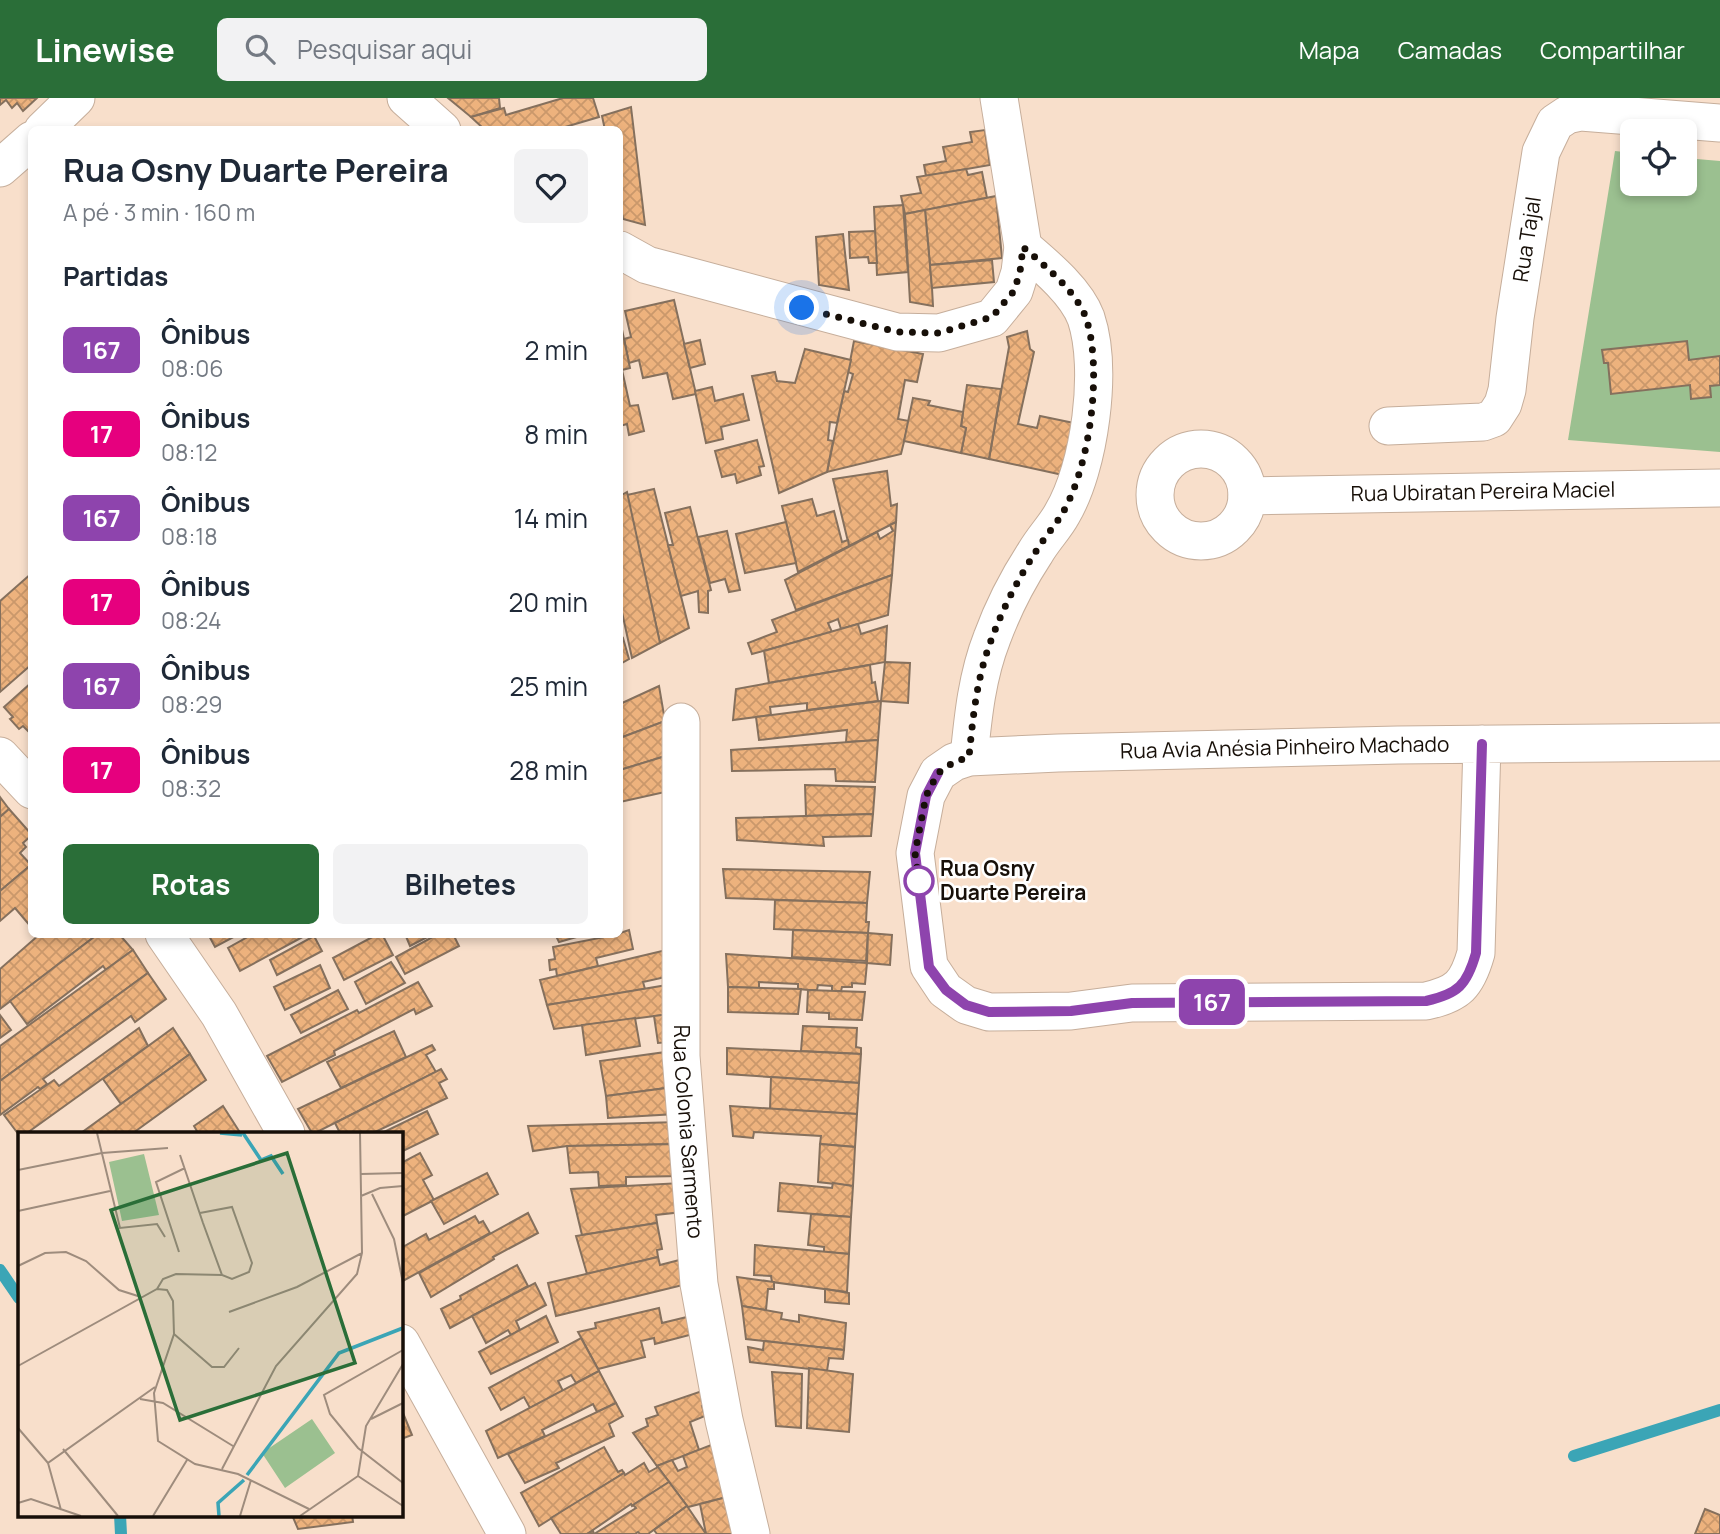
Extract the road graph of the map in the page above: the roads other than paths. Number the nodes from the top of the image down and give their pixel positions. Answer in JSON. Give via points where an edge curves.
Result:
{"nodes":[{"id":1,"x":76,"y":98,"type":"edge"},
{"id":2,"x":406,"y":98,"type":"edge"},
{"id":3,"x":1002,"y":101,"type":"edge"},
{"id":4,"x":1720,"y":123,"type":"edge"},
{"id":5,"x":47,"y":126,"type":"edge"},
{"id":6,"x":438,"y":126,"type":"edge"},
{"id":7,"x":28,"y":144,"type":"edge"},
{"id":8,"x":0,"y":168,"type":"edge"},
{"id":9,"x":1023,"y":247,"type":"junction"},
{"id":10,"x":629,"y":265,"type":"edge"},
{"id":11,"x":1388,"y":426,"type":"dead end"},
{"id":12,"x":1720,"y":488,"type":"edge"},
{"id":13,"x":1247,"y":495,"type":"dead end"},
{"id":14,"x":681,"y":722,"type":"dead end"},
{"id":15,"x":1720,"y":742,"type":"edge"},
{"id":16,"x":1482,"y":744,"type":"junction"},
{"id":17,"x":0,"y":756,"type":"edge"},
{"id":18,"x":953,"y":765,"type":"junction"},
{"id":19,"x":28,"y":786,"type":"edge"},
{"id":20,"x":167,"y":938,"type":"edge"},
{"id":21,"x":285,"y":1132,"type":"edge"},
{"id":22,"x":402,"y":1345,"type":"edge"},
{"id":23,"x":507,"y":1534,"type":"edge"},
{"id":24,"x":751,"y":1534,"type":"edge"}],
"edges":[{"from":1,"to":5,"type":"street"},
{"from":2,"to":6,"type":"street"},
{"from":3,"to":9,"type":"street"},
{"from":4,"to":11,"type":"street","name":"Rua Tajal","via":[[1581,112],[1567,114],[1555,123],[1541,152],[1503,404],[1494,418],[1483,422]]},
{"from":7,"to":8,"type":"street"},
{"from":9,"to":10,"type":"street","via":[[1014,291],[992,317],[939,333],[897,332]]},
{"from":9,"to":18,"type":"street","via":[[1060,278],[1085,316],[1091,343],[1091,421],[1084,460],[1063,513],[1029,563],[992,638],[973,713]]},
{"from":12,"to":13,"type":"street","name":"Rua Ubiratan Pereira Maciel"},
{"from":14,"to":24,"type":"street","name":"Rua Colonia Sarmento","via":[[681,1056],[699,1284]]},
{"from":15,"to":16,"type":"street","name":"Rua Avia Anésia Pinheiro Machado"},
{"from":16,"to":18,"type":"street","name":"Rua Avia Anésia Pinheiro Machado","via":[[1072,752]]},
{"from":16,"to":18,"type":"street","via":[[1476,953],[1469,975],[1453,994],[1426,1001],[1132,1003],[1071,1011],[989,1012],[966,1005],[946,990],[929,967],[915,853],[926,796]]},
{"from":17,"to":19,"type":"street"},
{"from":20,"to":21,"type":"street","via":[[219,1014]]},
{"from":22,"to":23,"type":"street"}]}
